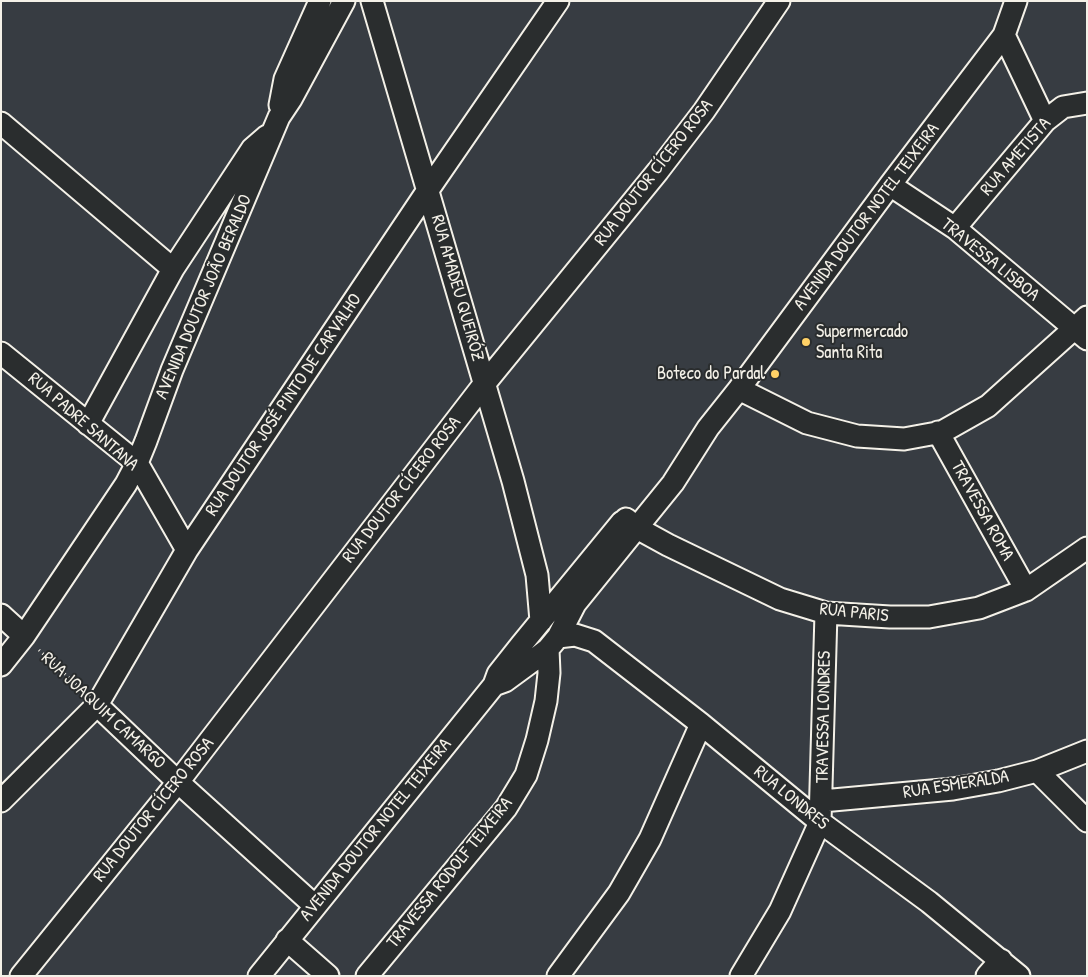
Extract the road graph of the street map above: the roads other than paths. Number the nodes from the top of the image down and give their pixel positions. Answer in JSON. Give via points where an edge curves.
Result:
{"nodes":[{"id":1,"x":320,"y":1,"type":"edge"},
{"id":2,"x":344,"y":1,"type":"edge"},
{"id":3,"x":372,"y":1,"type":"edge"},
{"id":4,"x":558,"y":1,"type":"edge"},
{"id":5,"x":779,"y":1,"type":"edge"},
{"id":6,"x":1010,"y":4,"type":"edge"},
{"id":7,"x":1004,"y":35,"type":"junction"},
{"id":8,"x":1087,"y":103,"type":"edge"},
{"id":9,"x":1045,"y":121,"type":"junction"},
{"id":10,"x":1,"y":124,"type":"edge"},
{"id":11,"x":276,"y":125,"type":"junction"},
{"id":12,"x":890,"y":185,"type":"junction"},
{"id":13,"x":428,"y":190,"type":"junction"},
{"id":14,"x":955,"y":228,"type":"junction"},
{"id":15,"x":173,"y":269,"type":"junction"},
{"id":16,"x":1082,"y":329,"type":"edge"},
{"id":17,"x":1,"y":352,"type":"edge"},
{"id":18,"x":485,"y":383,"type":"junction"},
{"id":19,"x":739,"y":389,"type":"junction"},
{"id":20,"x":88,"y":424,"type":"junction"},
{"id":21,"x":938,"y":432,"type":"junction"},
{"id":22,"x":137,"y":463,"type":"junction"},
{"id":23,"x":631,"y":523,"type":"junction"},
{"id":24,"x":1087,"y":548,"type":"edge"},
{"id":25,"x":187,"y":550,"type":"junction"},
{"id":26,"x":537,"y":575,"type":"junction"},
{"id":27,"x":1026,"y":590,"type":"junction"},
{"id":28,"x":560,"y":599,"type":"junction"},
{"id":29,"x":826,"y":613,"type":"junction"},
{"id":30,"x":1,"y":615,"type":"edge"},
{"id":31,"x":541,"y":621,"type":"junction"},
{"id":32,"x":24,"y":636,"type":"junction"},
{"id":33,"x":546,"y":643,"type":"junction"},
{"id":34,"x":1,"y":665,"type":"edge"},
{"id":35,"x":96,"y":705,"type":"junction"},
{"id":36,"x":701,"y":724,"type":"junction"},
{"id":37,"x":1087,"y":751,"type":"edge"},
{"id":38,"x":1037,"y":771,"type":"junction"},
{"id":39,"x":22,"y":779,"type":"junction"},
{"id":40,"x":178,"y":782,"type":"junction"},
{"id":41,"x":1,"y":788,"type":"edge"},
{"id":42,"x":1,"y":801,"type":"edge"},
{"id":43,"x":821,"y":812,"type":"junction"},
{"id":44,"x":1087,"y":821,"type":"edge"},
{"id":45,"x":315,"y":906,"type":"junction"},
{"id":46,"x":287,"y":940,"type":"junction"},
{"id":47,"x":1001,"y":960,"type":"junction"},
{"id":48,"x":21,"y":976,"type":"edge"},
{"id":49,"x":258,"y":976,"type":"edge"},
{"id":50,"x":328,"y":976,"type":"edge"},
{"id":51,"x":367,"y":976,"type":"edge"},
{"id":52,"x":558,"y":976,"type":"edge"},
{"id":53,"x":741,"y":976,"type":"edge"},
{"id":54,"x":987,"y":976,"type":"edge"},
{"id":55,"x":1019,"y":976,"type":"edge"}],
"edges":[{"from":1,"to":11,"type":"street","name":"AVENIDA DOUTOR JOÃO BERALDO","via":[[285,79]]},
{"from":2,"to":11,"type":"street","name":"AVENIDA DOUTOR JOÃO BERALDO"},
{"from":3,"to":13,"type":"street","name":"RUA AMADEU QUEIRÓZ"},
{"from":4,"to":13,"type":"street","name":"RUA DOUTOR JOSÉ PINTO DE CARVALHO"},
{"from":5,"to":18,"type":"street","name":"RUA DOUTOR CÍCERO ROSA","via":[[704,111],[658,171]]},
{"from":6,"to":7,"type":"street","name":"AVENIDA DOUTOR NOTEL TEIXEIRA"},
{"from":7,"to":9,"type":"street"},
{"from":7,"to":12,"type":"street","name":"AVENIDA DOUTOR NOTEL TEIXEIRA"},
{"from":8,"to":9,"type":"street","name":"RUA AMETISTA","via":[[1064,106]]},
{"from":9,"to":14,"type":"street","name":"RUA AMETISTA"},
{"from":10,"to":15,"type":"street"},
{"from":11,"to":15,"type":"street","name":"AVENIDA DOUTOR JOÃO BERALDO","via":[[252,150]]},
{"from":11,"to":22,"type":"street","name":"AVENIDA DOUTOR JOÃO BERALDO","via":[[172,370]]},
{"from":12,"to":14,"type":"street","name":"TRAVESSA LISBOA"},
{"from":12,"to":19,"type":"street","name":"AVENIDA DOUTOR NOTEL TEIXEIRA"},
{"from":13,"to":18,"type":"street","name":"RUA AMADEU QUEIRÓZ"},
{"from":13,"to":25,"type":"street","name":"RUA DOUTOR JOSÉ PINTO DE CARVALHO"},
{"from":14,"to":16,"type":"street","name":"TRAVESSA LISBOA"},
{"from":15,"to":20,"type":"street","name":"AVENIDA DOUTOR JOÃO BERALDO"},
{"from":16,"to":21,"type":"street","via":[[988,406]]},
{"from":17,"to":20,"type":"street","name":"RUA PADRE SANTANA"},
{"from":18,"to":26,"type":"street","name":"RUA AMADEU QUEIRÓZ"},
{"from":18,"to":40,"type":"street","name":"RUA DOUTOR CÍCERO ROSA"},
{"from":19,"to":21,"type":"street","via":[[807,423],[857,436],[904,439]]},
{"from":19,"to":23,"type":"street","name":"AVENIDA DOUTOR NOTEL TEIXEIRA","via":[[708,428],[673,484]]},
{"from":20,"to":22,"type":"street","name":"RUA PADRE SANTANA"},
{"from":21,"to":27,"type":"street","name":"TRAVESSA ROMA"},
{"from":22,"to":25,"type":"street","name":"RUA PADRE SANTANA"},
{"from":22,"to":32,"type":"street","name":"AVENIDA DOUTOR JOÃO BERALDO"},
{"from":23,"to":28,"type":"street","name":"AVENIDA DOUTOR NOTEL TEIXEIRA"},
{"from":23,"to":29,"type":"street","name":"RUA PARIS","via":[[668,546],[780,599]]},
{"from":23,"to":33,"type":"street","name":"AVENIDA DOUTOR NOTEL TEIXEIRA"},
{"from":24,"to":27,"type":"street","name":"RUA PARIS"},
{"from":25,"to":35,"type":"street","name":"RUA DOUTOR JOSÉ PINTO DE CARVALHO"},
{"from":26,"to":28,"type":"street","name":"RUA AMADEU QUEIRÓZ"},
{"from":26,"to":31,"type":"street","name":"RUA AMADEU QUEIRÓZ"},
{"from":27,"to":29,"type":"street","name":"RUA PARIS","via":[[979,608],[929,617]]},
{"from":28,"to":31,"type":"street","name":"AVENIDA DOUTOR NOTEL TEIXEIRA"},
{"from":28,"to":33,"type":"street","name":"TRAVESSA RODOLF TEIXEIRA","via":[[565,609]]},
{"from":29,"to":43,"type":"street","name":"TRAVESSA LONDRES"},
{"from":30,"to":32,"type":"street"},
{"from":31,"to":33,"type":"street","name":"AVENIDA DOUTOR NOTEL TEIXEIRA"},
{"from":32,"to":34,"type":"street","name":"AVENIDA DOUTOR JOÃO BERALDO"},
{"from":33,"to":36,"type":"street","name":"RUA LONDRES","via":[[575,635],[594,641]]},
{"from":33,"to":45,"type":"street","name":"AVENIDA DOUTOR NOTEL TEIXEIRA","via":[[505,681],[494,685]]},
{"from":33,"to":51,"type":"street","name":"TRAVESSA RODOLF TEIXEIRA","via":[[549,673],[546,701],[526,775],[506,808]]},
{"from":35,"to":39,"type":"street","name":"RUA DOUTOR JOSÉ PINTO DE CARVALHO"},
{"from":35,"to":40,"type":"street","name":"RUA JOAQUIM CAMARGO"},
{"from":36,"to":43,"type":"street","name":"RUA LONDRES"},
{"from":36,"to":52,"type":"street","via":[[650,839],[619,893]]},
{"from":37,"to":38,"type":"street","name":"RUA ESMERALDA"},
{"from":38,"to":43,"type":"street","name":"RUA ESMERALDA","via":[[998,781]]},
{"from":38,"to":44,"type":"street"},
{"from":39,"to":41,"type":"street"},
{"from":39,"to":42,"type":"street","name":"RUA DOUTOR JOSÉ PINTO DE CARVALHO"},
{"from":40,"to":45,"type":"street","name":"RUA JOAQUIM CAMARGO"},
{"from":40,"to":48,"type":"street","name":"RUA DOUTOR CÍCERO ROSA"},
{"from":43,"to":47,"type":"street","name":"RUA LONDRES"},
{"from":43,"to":53,"type":"street","via":[[780,912]]},
{"from":45,"to":46,"type":"street","name":"AVENIDA DOUTOR NOTEL TEIXEIRA"},
{"from":46,"to":49,"type":"street","name":"AVENIDA DOUTOR NOTEL TEIXEIRA"},
{"from":46,"to":50,"type":"street"},
{"from":47,"to":54,"type":"street"},
{"from":47,"to":55,"type":"street","name":"RUA LONDRES"}]}
